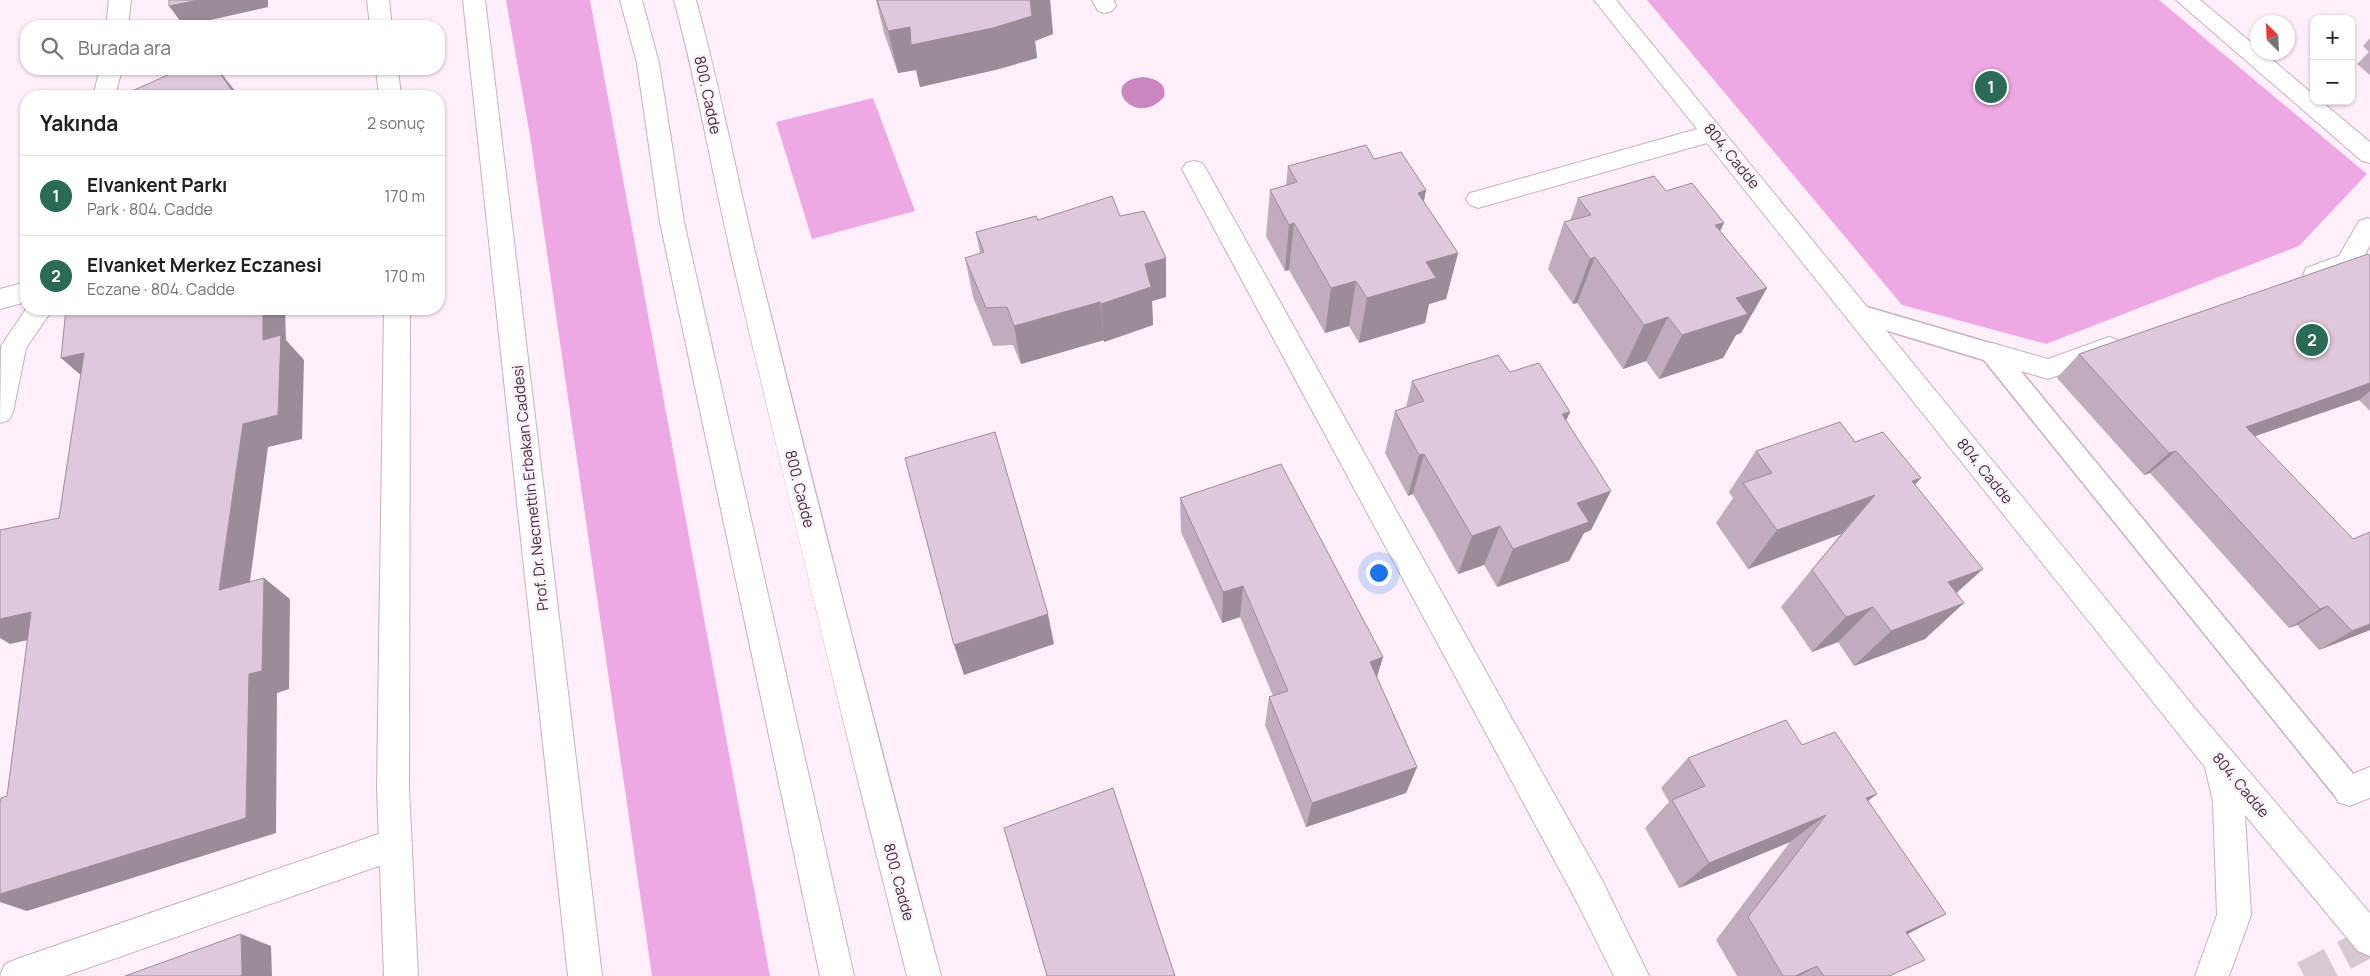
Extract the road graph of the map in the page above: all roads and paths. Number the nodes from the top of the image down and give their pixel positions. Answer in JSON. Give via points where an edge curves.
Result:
{"nodes":[{"id":1,"x":120,"y":0,"type":"edge"},
{"id":2,"x":378,"y":0,"type":"edge"},
{"id":3,"x":474,"y":0,"type":"edge"},
{"id":4,"x":631,"y":0,"type":"edge"},
{"id":5,"x":685,"y":0,"type":"edge"},
{"id":6,"x":1606,"y":0,"type":"edge"},
{"id":7,"x":2187,"y":0,"type":"edge"},
{"id":8,"x":118,"y":20,"type":"edge"},
{"id":9,"x":380,"y":20,"type":"edge"},
{"id":10,"x":109,"y":75,"type":"edge"},
{"id":11,"x":388,"y":75,"type":"edge"},
{"id":12,"x":106,"y":90,"type":"edge"},
{"id":13,"x":389,"y":90,"type":"edge"},
{"id":14,"x":1713,"y":133,"type":"junction"},
{"id":15,"x":2370,"y":155,"type":"edge"},
{"id":16,"x":1194,"y":169,"type":"dead end"},
{"id":17,"x":1478,"y":199,"type":"dead end"},
{"id":18,"x":2369,"y":226,"type":"edge"},
{"id":19,"x":2292,"y":283,"type":"edge"},
{"id":20,"x":20,"y":294,"type":"edge"},
{"id":21,"x":0,"y":299,"type":"edge"},
{"id":22,"x":1860,"y":314,"type":"junction"},
{"id":23,"x":36,"y":315,"type":"edge"},
{"id":24,"x":397,"y":315,"type":"edge"},
{"id":25,"x":2133,"y":339,"type":"edge"},
{"id":26,"x":1992,"y":353,"type":"junction"},
{"id":27,"x":0,"y":412,"type":"edge"},
{"id":28,"x":2220,"y":759,"type":"junction"},
{"id":29,"x":2360,"y":786,"type":"edge"},
{"id":30,"x":396,"y":844,"type":"junction"},
{"id":31,"x":2370,"y":939,"type":"edge"},
{"id":32,"x":16,"y":976,"type":"edge"},
{"id":33,"x":401,"y":976,"type":"edge"},
{"id":34,"x":585,"y":976,"type":"edge"},
{"id":35,"x":837,"y":976,"type":"edge"},
{"id":36,"x":924,"y":976,"type":"edge"},
{"id":37,"x":1632,"y":976,"type":"edge"},
{"id":38,"x":2212,"y":976,"type":"edge"}],
"edges":[{"from":1,"to":8,"type":"street"},
{"from":2,"to":9,"type":"street"},
{"from":3,"to":34,"type":"street","name":"Prof. Dr. Necmettin Erbakan Caddesi"},
{"from":4,"to":35,"type":"street","via":[[648,63],[672,222]]},
{"from":5,"to":36,"type":"street","name":"800. Cadde","via":[[729,196],[842,660]]},
{"from":6,"to":14,"type":"street","name":"804. Cadde"},
{"from":7,"to":15,"type":"street"},
{"from":10,"to":12,"type":"street"},
{"from":11,"to":13,"type":"street"},
{"from":14,"to":17,"type":"street"},
{"from":14,"to":22,"type":"street","name":"804. Cadde"},
{"from":16,"to":37,"type":"street","via":[[1590,892]]},
{"from":18,"to":19,"type":"street","via":[[2348,263]]},
{"from":20,"to":21,"type":"street"},
{"from":22,"to":26,"type":"lane"},
{"from":22,"to":28,"type":"street","name":"804. Cadde","via":[[2183,718]]},
{"from":23,"to":27,"type":"street","via":[[14,346]]},
{"from":24,"to":30,"type":"street"},
{"from":25,"to":26,"type":"street","via":[[2048,369]]},
{"from":26,"to":29,"type":"lane"},
{"from":28,"to":31,"type":"street","name":"804. Cadde"},
{"from":28,"to":38,"type":"street","via":[[2228,802],[2234,915]]},
{"from":30,"to":32,"type":"street"},
{"from":30,"to":33,"type":"street"}]}
